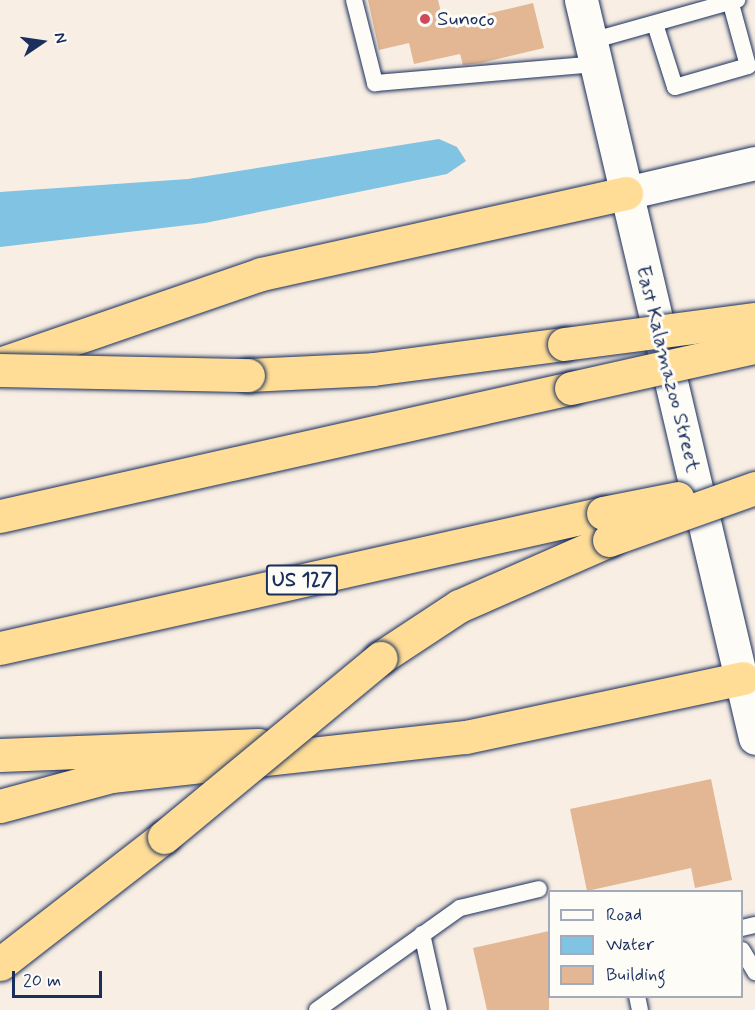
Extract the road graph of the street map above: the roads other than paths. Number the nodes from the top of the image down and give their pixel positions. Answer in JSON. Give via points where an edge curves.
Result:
{"nodes":[{"id":1,"x":354,"y":0,"type":"edge"},
{"id":2,"x":581,"y":0,"type":"edge"},
{"id":3,"x":734,"y":2,"type":"edge"},
{"id":4,"x":655,"y":24,"type":"junction"},
{"id":5,"x":593,"y":52,"type":"junction"},
{"id":6,"x":755,"y":163,"type":"edge"},
{"id":7,"x":626,"y":193,"type":"junction"},
{"id":8,"x":754,"y":328,"type":"edge"},
{"id":9,"x":49,"y":349,"type":"junction"},
{"id":10,"x":0,"y":364,"type":"edge"},
{"id":11,"x":0,"y":371,"type":"edge"},
{"id":12,"x":755,"y":482,"type":"edge"},
{"id":13,"x":755,"y":488,"type":"edge"},
{"id":14,"x":0,"y":516,"type":"edge"},
{"id":15,"x":606,"y":527,"type":"junction"},
{"id":16,"x":0,"y":648,"type":"edge"},
{"id":17,"x":749,"y":676,"type":"edge"},
{"id":18,"x":755,"y":738,"type":"edge"},
{"id":19,"x":352,"y":748,"type":"junction"},
{"id":20,"x":0,"y":755,"type":"edge"},
{"id":21,"x":0,"y":806,"type":"edge"},
{"id":22,"x":538,"y":889,"type":"dead end"},
{"id":23,"x":422,"y":934,"type":"junction"},
{"id":24,"x":743,"y":953,"type":"edge"},
{"id":25,"x":0,"y":964,"type":"edge"},
{"id":26,"x":755,"y":972,"type":"edge"},
{"id":27,"x":317,"y":1010,"type":"edge"},
{"id":28,"x":439,"y":1010,"type":"edge"}],
"edges":[{"from":1,"to":5,"type":"lane","via":[[375,83]]},
{"from":2,"to":5,"type":"street","name":"East Kalamazoo Street"},
{"from":3,"to":4,"type":"lane"},
{"from":3,"to":4,"type":"lane","via":[[748,66],[675,87]]},
{"from":4,"to":5,"type":"lane"},
{"from":5,"to":7,"type":"street","name":"East Kalamazoo Street"},
{"from":6,"to":7,"type":"street"},
{"from":7,"to":9,"type":"highway","via":[[297,264]]},
{"from":7,"to":17,"type":"street","name":"East Kalamazoo Street"},
{"from":8,"to":11,"type":"highway","bridge":true,"via":[[564,344],[373,369],[248,375]]},
{"from":8,"to":14,"type":"highway","bridge":true,"via":[[571,388]]},
{"from":9,"to":10,"type":"highway"},
{"from":9,"to":11,"type":"highway"},
{"from":12,"to":15,"type":"highway","number":"US 127","bridge":true},
{"from":13,"to":15,"type":"highway","bridge":true},
{"from":15,"to":16,"type":"highway","number":"US 127"},
{"from":15,"to":25,"type":"highway","bridge":true,"via":[[459,606],[380,658],[164,837]]},
{"from":17,"to":18,"type":"street","name":"East Kalamazoo Street"},
{"from":17,"to":19,"type":"highway","via":[[531,726]]},
{"from":19,"to":20,"type":"highway","via":[[211,744]]},
{"from":19,"to":21,"type":"highway","via":[[111,776]]},
{"from":22,"to":23,"type":"lane","via":[[460,908]]},
{"from":23,"to":27,"type":"lane"},
{"from":23,"to":28,"type":"lane"},
{"from":24,"to":26,"type":"lane"}]}
